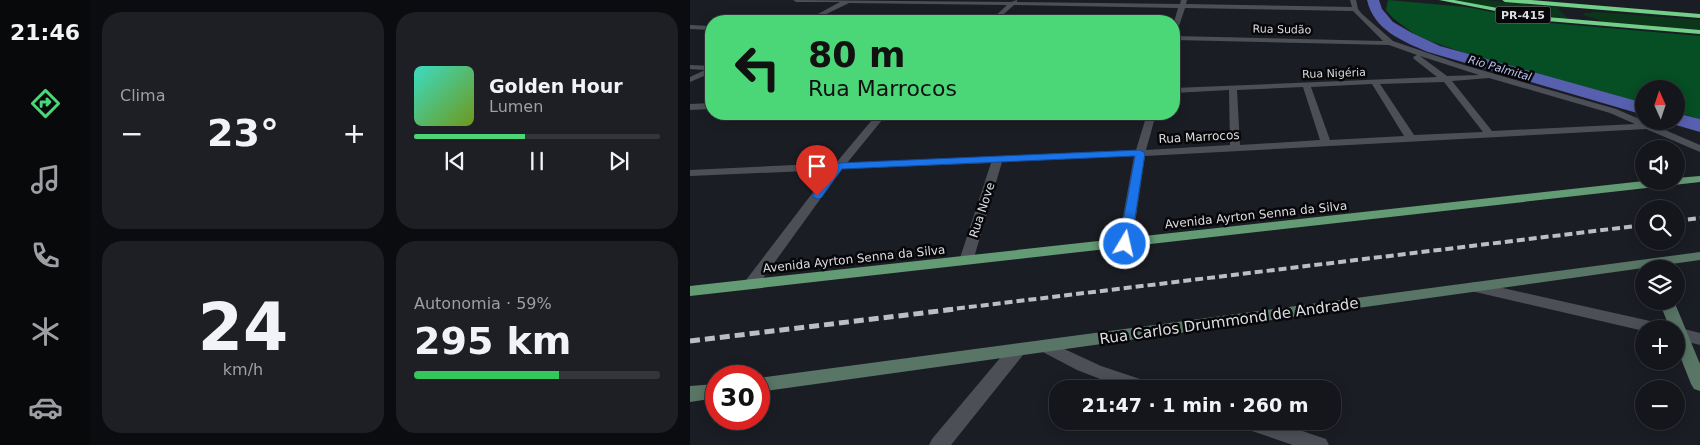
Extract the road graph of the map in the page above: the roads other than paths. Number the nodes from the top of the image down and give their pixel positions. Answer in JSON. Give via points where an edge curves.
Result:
{"nodes":[{"id":1,"x":796,"y":0,"type":"edge"},
{"id":2,"x":850,"y":0,"type":"edge"},
{"id":3,"x":1353,"y":0,"type":"edge"},
{"id":4,"x":1442,"y":0,"type":"edge"},
{"id":5,"x":1505,"y":0,"type":"edge"},
{"id":6,"x":1014,"y":2,"type":"edge"},
{"id":7,"x":1183,"y":3,"type":"edge"},
{"id":8,"x":1591,"y":8,"type":"junction"},
{"id":9,"x":1355,"y":9,"type":"junction"},
{"id":10,"x":820,"y":15,"type":"edge"},
{"id":11,"x":1000,"y":15,"type":"edge"},
{"id":12,"x":1179,"y":15,"type":"edge"},
{"id":13,"x":1700,"y":16,"type":"edge"},
{"id":14,"x":1605,"y":24,"type":"junction"},
{"id":15,"x":690,"y":27,"type":"edge"},
{"id":16,"x":705,"y":28,"type":"edge"},
{"id":17,"x":1700,"y":32,"type":"edge"},
{"id":18,"x":1180,"y":38,"type":"edge"},
{"id":19,"x":1390,"y":43,"type":"junction"},
{"id":20,"x":1409,"y":50,"type":"junction"},
{"id":21,"x":690,"y":67,"type":"edge"},
{"id":22,"x":705,"y":68,"type":"edge"},
{"id":23,"x":705,"y":72,"type":"edge"},
{"id":24,"x":1495,"y":77,"type":"junction"},
{"id":25,"x":690,"y":80,"type":"edge"},
{"id":26,"x":1447,"y":80,"type":"junction"},
{"id":27,"x":1375,"y":83,"type":"junction"},
{"id":28,"x":1306,"y":85,"type":"junction"},
{"id":29,"x":1233,"y":88,"type":"junction"},
{"id":30,"x":1180,"y":90,"type":"edge"},
{"id":31,"x":705,"y":106,"type":"edge"},
{"id":32,"x":690,"y":107,"type":"edge"},
{"id":33,"x":877,"y":120,"type":"edge"},
{"id":34,"x":1149,"y":120,"type":"edge"},
{"id":35,"x":1635,"y":121,"type":"edge"},
{"id":36,"x":1635,"y":127,"type":"edge"},
{"id":37,"x":1658,"y":130,"type":"edge"},
{"id":38,"x":1490,"y":135,"type":"junction"},
{"id":39,"x":1411,"y":139,"type":"junction"},
{"id":40,"x":1326,"y":144,"type":"junction"},
{"id":41,"x":1235,"y":148,"type":"junction"},
{"id":42,"x":1700,"y":149,"type":"edge"},
{"id":43,"x":1140,"y":153,"type":"junction"},
{"id":44,"x":998,"y":159,"type":"junction"},
{"id":45,"x":839,"y":166,"type":"junction"},
{"id":46,"x":690,"y":173,"type":"edge"},
{"id":47,"x":1700,"y":178,"type":"edge"},
{"id":48,"x":1685,"y":180,"type":"edge"},
{"id":49,"x":1635,"y":186,"type":"edge"},
{"id":50,"x":1125,"y":244,"type":"junction"},
{"id":51,"x":1700,"y":256,"type":"edge"},
{"id":52,"x":1681,"y":260,"type":"edge"},
{"id":53,"x":966,"y":261,"type":"junction"},
{"id":54,"x":1635,"y":268,"type":"edge"},
{"id":55,"x":751,"y":284,"type":"junction"},
{"id":56,"x":1476,"y":287,"type":"junction"},
{"id":57,"x":690,"y":291,"type":"edge"},
{"id":58,"x":1635,"y":323,"type":"edge"},
{"id":59,"x":1685,"y":335,"type":"edge"},
{"id":60,"x":1700,"y":339,"type":"edge"},
{"id":61,"x":1045,"y":346,"type":"junction"},
{"id":62,"x":1685,"y":349,"type":"edge"},
{"id":63,"x":1017,"y":350,"type":"junction"},
{"id":64,"x":1123,"y":380,"type":"edge"},
{"id":65,"x":770,"y":384,"type":"edge"},
{"id":66,"x":1700,"y":384,"type":"edge"},
{"id":67,"x":705,"y":392,"type":"edge"},
{"id":68,"x":690,"y":394,"type":"edge"},
{"id":69,"x":1274,"y":430,"type":"edge"},
{"id":70,"x":938,"y":445,"type":"edge"},
{"id":71,"x":1318,"y":445,"type":"edge"}],
"edges":[{"from":1,"to":2,"type":"street"},
{"from":2,"to":6,"type":"street"},
{"from":2,"to":10,"type":"street"},
{"from":3,"to":9,"type":"street"},
{"from":4,"to":14,"type":"highway","number":"PR-415","via":[[1528,16]]},
{"from":5,"to":8,"type":"highway","number":"PR-415"},
{"from":6,"to":7,"type":"street"},
{"from":6,"to":11,"type":"street"},
{"from":7,"to":9,"type":"street"},
{"from":7,"to":12,"type":"street"},
{"from":8,"to":13,"type":"highway","number":"PR-415"},
{"from":8,"to":14,"type":"highway","via":[[1568,13]]},
{"from":9,"to":19,"type":"street"},
{"from":14,"to":17,"type":"highway","number":"PR-415"},
{"from":15,"to":16,"type":"street"},
{"from":18,"to":19,"type":"street","name":"Rua Sudão"},
{"from":19,"to":20,"type":"street"},
{"from":20,"to":24,"type":"street"},
{"from":20,"to":26,"type":"street"},
{"from":21,"to":22,"type":"street"},
{"from":23,"to":25,"type":"street"},
{"from":24,"to":26,"type":"street","name":"Rua Nigéria"},
{"from":24,"to":35,"type":"street","via":[[1598,106]]},
{"from":26,"to":27,"type":"street","name":"Rua Nigéria"},
{"from":26,"to":38,"type":"street"},
{"from":27,"to":28,"type":"street","name":"Rua Nigéria"},
{"from":27,"to":39,"type":"street"},
{"from":28,"to":29,"type":"street","name":"Rua Nigéria"},
{"from":28,"to":40,"type":"street"},
{"from":29,"to":30,"type":"street","name":"Rua Nigéria"},
{"from":29,"to":41,"type":"street"},
{"from":31,"to":32,"type":"street"},
{"from":33,"to":45,"type":"street"},
{"from":34,"to":43,"type":"street"},
{"from":36,"to":38,"type":"street","name":"Rua Marrocos"},
{"from":37,"to":42,"type":"street"},
{"from":38,"to":39,"type":"street","name":"Rua Marrocos"},
{"from":39,"to":40,"type":"street","name":"Rua Marrocos"},
{"from":40,"to":41,"type":"street","name":"Rua Marrocos"},
{"from":41,"to":43,"type":"street","name":"Rua Marrocos"},
{"from":43,"to":44,"type":"street","name":"Rua Marrocos"},
{"from":43,"to":50,"type":"street"},
{"from":44,"to":45,"type":"street","name":"Rua Marrocos"},
{"from":44,"to":53,"type":"street","name":"Rua Nove"},
{"from":45,"to":46,"type":"street","name":"Rua Marrocos"},
{"from":45,"to":55,"type":"street"},
{"from":47,"to":48,"type":"main road","name":"Avenida Ayrton Senna da Silva"},
{"from":49,"to":50,"type":"main road","name":"Avenida Ayrton Senna da Silva"},
{"from":50,"to":53,"type":"main road","name":"Avenida Ayrton Senna da Silva"},
{"from":51,"to":52,"type":"street","name":"Rua Carlos Drummond de Andrade"},
{"from":53,"to":55,"type":"main road","name":"Avenida Ayrton Senna da Silva"},
{"from":54,"to":56,"type":"street","name":"Rua Carlos Drummond de Andrade"},
{"from":55,"to":57,"type":"main road","name":"Avenida Ayrton Senna da Silva"},
{"from":56,"to":58,"type":"street"},
{"from":56,"to":61,"type":"street","name":"Rua Carlos Drummond de Andrade"},
{"from":59,"to":60,"type":"street"},
{"from":61,"to":63,"type":"street","name":"Rua Carlos Drummond de Andrade"},
{"from":61,"to":64,"type":"street","via":[[1083,366]]},
{"from":62,"to":66,"type":"street"},
{"from":63,"to":65,"type":"street","name":"Rua Carlos Drummond de Andrade"},
{"from":63,"to":70,"type":"street"},
{"from":67,"to":68,"type":"street"},
{"from":69,"to":71,"type":"street"}]}
